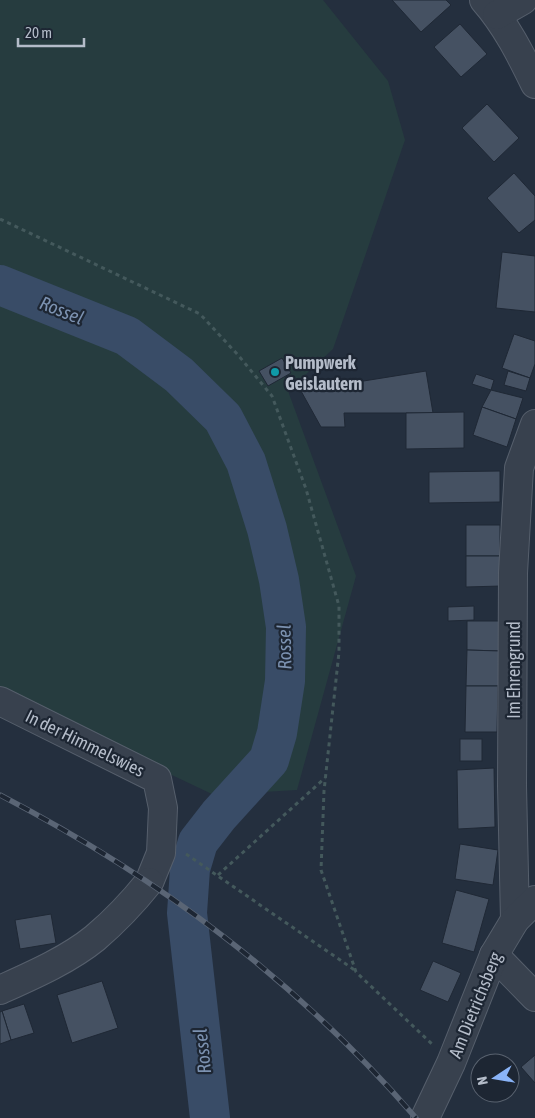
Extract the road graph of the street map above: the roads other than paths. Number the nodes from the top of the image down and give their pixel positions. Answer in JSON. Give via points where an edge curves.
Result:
{"nodes":[{"id":1,"x":523,"y":0,"type":"edge"},
{"id":2,"x":491,"y":8,"type":"edge"},
{"id":3,"x":535,"y":84,"type":"edge"},
{"id":4,"x":535,"y":424,"type":"edge"},
{"id":5,"x":0,"y":701,"type":"edge"},
{"id":6,"x":535,"y":900,"type":"edge"},
{"id":7,"x":515,"y":920,"type":"junction"},
{"id":8,"x":494,"y":955,"type":"junction"},
{"id":9,"x":0,"y":990,"type":"edge"},
{"id":10,"x":535,"y":997,"type":"edge"},
{"id":11,"x":425,"y":1118,"type":"edge"}],
"edges":[{"from":1,"to":2,"type":"street"},
{"from":2,"to":3,"type":"street"},
{"from":4,"to":7,"type":"street","name":"Im Ehrengrund","via":[[519,468],[513,572]]},
{"from":5,"to":9,"type":"street","name":"In der Himmelswies","via":[[157,779],[163,808],[161,853],[150,881],[131,905],[94,939],[47,968]]},
{"from":6,"to":7,"type":"street","name":"Am Dietrichsberg"},
{"from":7,"to":8,"type":"street","name":"Am Dietrichsberg"},
{"from":8,"to":10,"type":"street"},
{"from":8,"to":11,"type":"street","name":"Am Dietrichsberg","via":[[451,1063]]}]}
